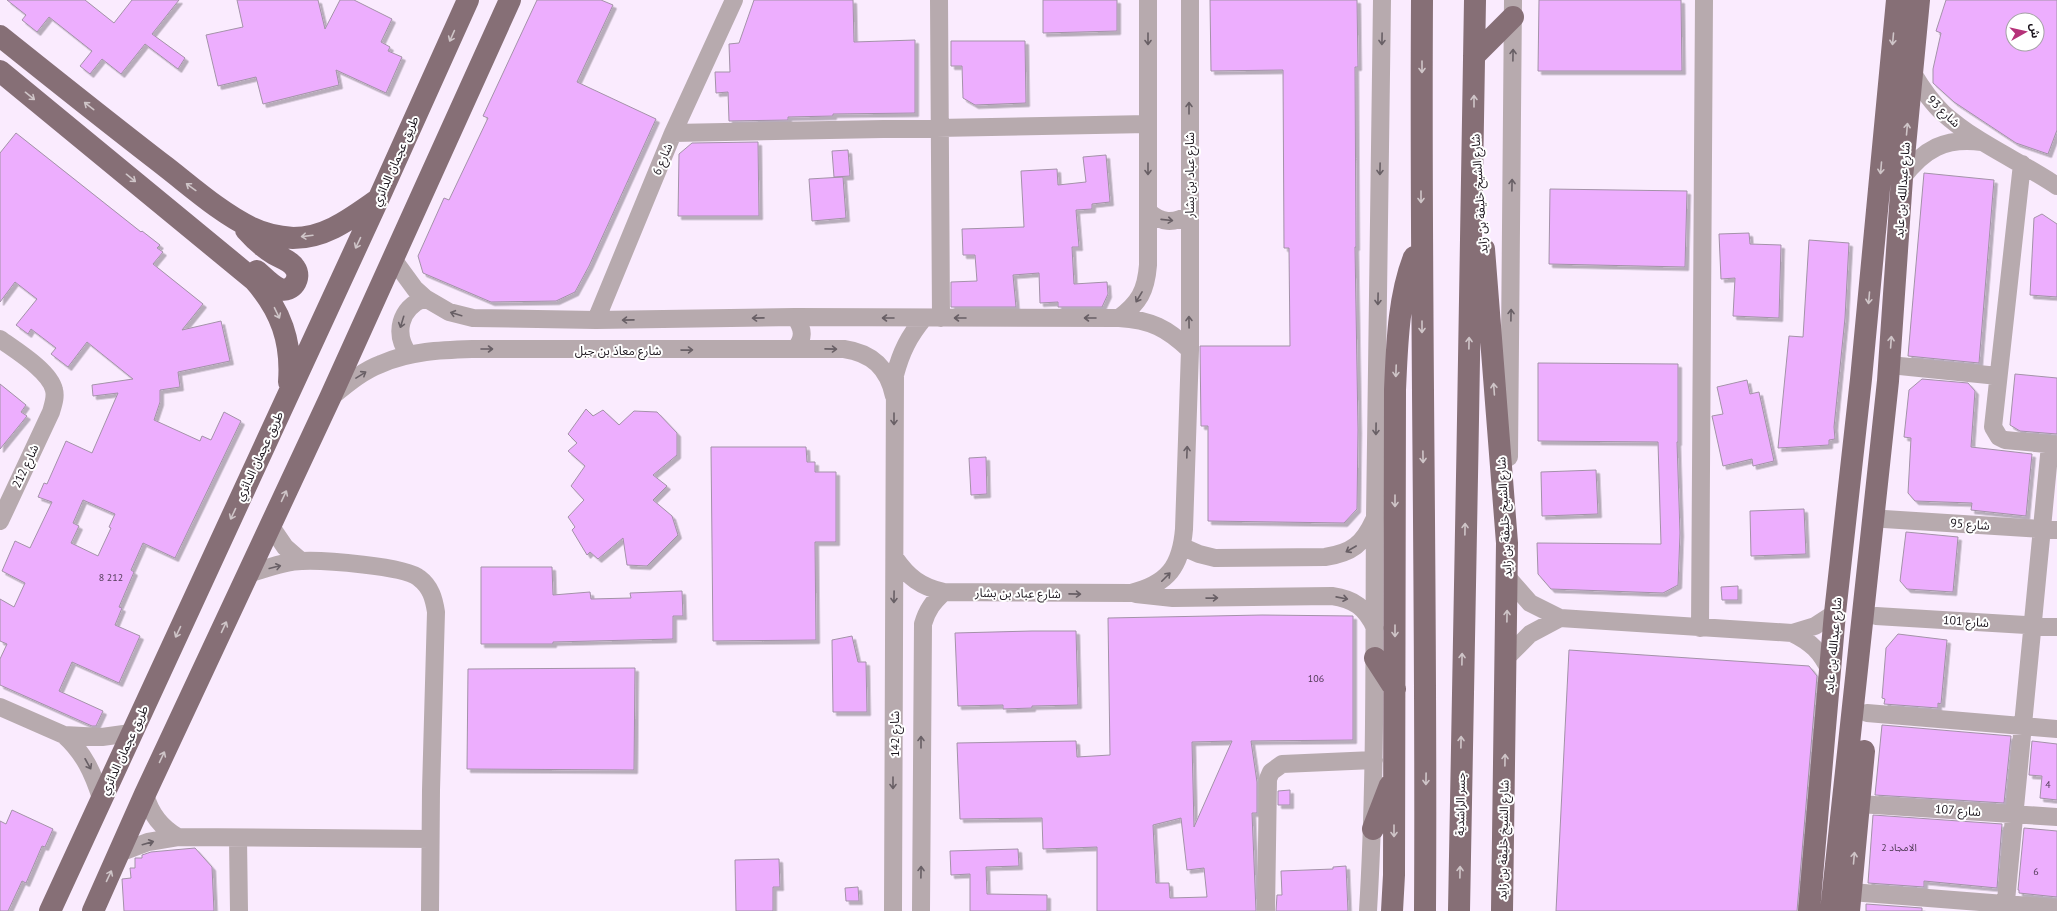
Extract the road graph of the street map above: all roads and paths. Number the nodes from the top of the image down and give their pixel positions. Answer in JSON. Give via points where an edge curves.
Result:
{"nodes":[{"id":1,"x":468,"y":0,"type":"edge"},
{"id":2,"x":510,"y":0,"type":"edge"},
{"id":3,"x":734,"y":0,"type":"edge"},
{"id":4,"x":939,"y":0,"type":"edge"},
{"id":5,"x":1148,"y":0,"type":"edge"},
{"id":6,"x":1190,"y":0,"type":"edge"},
{"id":7,"x":1382,"y":0,"type":"edge"},
{"id":8,"x":1422,"y":0,"type":"edge"},
{"id":9,"x":1474,"y":0,"type":"edge"},
{"id":10,"x":1704,"y":0,"type":"edge"},
{"id":11,"x":1896,"y":0,"type":"edge"},
{"id":12,"x":1919,"y":0,"type":"edge"},
{"id":13,"x":1513,"y":8,"type":"edge"},
{"id":14,"x":0,"y":36,"type":"edge"},
{"id":15,"x":1474,"y":56,"type":"junction"},
{"id":16,"x":0,"y":71,"type":"edge"},
{"id":17,"x":1912,"y":72,"type":"junction"},
{"id":18,"x":1474,"y":123,"type":"junction"},
{"id":19,"x":1148,"y":124,"type":"junction"},
{"id":20,"x":939,"y":128,"type":"junction"},
{"id":21,"x":673,"y":133,"type":"junction"},
{"id":22,"x":1985,"y":142,"type":"junction"},
{"id":23,"x":2022,"y":164,"type":"junction"},
{"id":24,"x":1902,"y":178,"type":"junction"},
{"id":25,"x":2057,"y":185,"type":"edge"},
{"id":26,"x":378,"y":200,"type":"junction"},
{"id":27,"x":1148,"y":210,"type":"junction"},
{"id":28,"x":1188,"y":215,"type":"junction"},
{"id":29,"x":237,"y":220,"type":"junction"},
{"id":30,"x":1421,"y":237,"type":"junction"},
{"id":31,"x":214,"y":246,"type":"junction"},
{"id":32,"x":393,"y":258,"type":"junction"},
{"id":33,"x":425,"y":298,"type":"junction"},
{"id":34,"x":795,"y":318,"type":"junction"},
{"id":35,"x":932,"y":318,"type":"junction"},
{"id":36,"x":1119,"y":318,"type":"junction"},
{"id":37,"x":596,"y":320,"type":"junction"},
{"id":38,"x":0,"y":339,"type":"edge"},
{"id":39,"x":795,"y":348,"type":"junction"},
{"id":40,"x":1190,"y":350,"type":"junction"},
{"id":41,"x":408,"y":355,"type":"junction"},
{"id":42,"x":1889,"y":373,"type":"junction"},
{"id":43,"x":1998,"y":376,"type":"junction"},
{"id":44,"x":1861,"y":379,"type":"junction"},
{"id":45,"x":894,"y":396,"type":"junction"},
{"id":46,"x":330,"y":398,"type":"junction"},
{"id":47,"x":285,"y":399,"type":"junction"},
{"id":48,"x":2053,"y":445,"type":"edge"},
{"id":49,"x":1504,"y":493,"type":"junction"},
{"id":50,"x":5,"y":494,"type":"edge"},
{"id":51,"x":1884,"y":518,"type":"junction"},
{"id":52,"x":1375,"y":519,"type":"junction"},
{"id":53,"x":0,"y":521,"type":"edge"},
{"id":54,"x":270,"y":525,"type":"junction"},
{"id":55,"x":2049,"y":529,"type":"edge"},
{"id":56,"x":1183,"y":547,"type":"junction"},
{"id":57,"x":895,"y":558,"type":"junction"},
{"id":58,"x":301,"y":561,"type":"junction"},
{"id":59,"x":248,"y":574,"type":"junction"},
{"id":60,"x":1508,"y":578,"type":"junction"},
{"id":61,"x":944,"y":592,"type":"junction"},
{"id":62,"x":1131,"y":593,"type":"junction"},
{"id":63,"x":1835,"y":613,"type":"junction"},
{"id":64,"x":1876,"y":616,"type":"junction"},
{"id":65,"x":1560,"y":618,"type":"junction"},
{"id":66,"x":2033,"y":625,"type":"junction"},
{"id":67,"x":2057,"y":627,"type":"edge"},
{"id":68,"x":1375,"y":628,"type":"junction"},
{"id":69,"x":1700,"y":628,"type":"junction"},
{"id":70,"x":1792,"y":634,"type":"junction"},
{"id":71,"x":894,"y":655,"type":"junction"},
{"id":72,"x":922,"y":656,"type":"junction"},
{"id":73,"x":1375,"y":658,"type":"junction"},
{"id":74,"x":1506,"y":658,"type":"junction"},
{"id":75,"x":1830,"y":670,"type":"junction"},
{"id":76,"x":1395,"y":688,"type":"junction"},
{"id":77,"x":1462,"y":698,"type":"joint"},
{"id":78,"x":1854,"y":705,"type":"junction"},
{"id":79,"x":0,"y":708,"type":"edge"},
{"id":80,"x":2023,"y":726,"type":"junction"},
{"id":81,"x":2057,"y":729,"type":"edge"},
{"id":82,"x":131,"y":733,"type":"junction"},
{"id":83,"x":64,"y":735,"type":"junction"},
{"id":84,"x":1374,"y":760,"type":"junction"},
{"id":85,"x":1394,"y":772,"type":"junction"},
{"id":86,"x":145,"y":794,"type":"junction"},
{"id":87,"x":101,"y":798,"type":"junction"},
{"id":88,"x":1859,"y":804,"type":"junction"},
{"id":89,"x":2015,"y":814,"type":"junction"},
{"id":90,"x":2057,"y":817,"type":"edge"},
{"id":91,"x":1373,"y":829,"type":"junction"},
{"id":92,"x":178,"y":837,"type":"junction"},
{"id":93,"x":238,"y":838,"type":"junction"},
{"id":94,"x":430,"y":839,"type":"junction"},
{"id":95,"x":119,"y":853,"type":"junction"},
{"id":96,"x":1850,"y":902,"type":"edge"},
{"id":97,"x":2006,"y":908,"type":"edge"},
{"id":98,"x":2057,"y":908,"type":"edge"},
{"id":99,"x":1394,"y":909,"type":"edge"},
{"id":100,"x":50,"y":911,"type":"edge"},
{"id":101,"x":93,"y":911,"type":"edge"},
{"id":102,"x":239,"y":911,"type":"edge"},
{"id":103,"x":430,"y":911,"type":"edge"},
{"id":104,"x":894,"y":911,"type":"edge"},
{"id":105,"x":921,"y":911,"type":"edge"},
{"id":106,"x":1266,"y":911,"type":"edge"},
{"id":107,"x":1368,"y":911,"type":"edge"},
{"id":108,"x":1425,"y":911,"type":"edge"},
{"id":109,"x":1459,"y":911,"type":"edge"},
{"id":110,"x":1502,"y":911,"type":"edge"},
{"id":111,"x":1809,"y":911,"type":"edge"},
{"id":112,"x":1820,"y":911,"type":"edge"},
{"id":113,"x":1832,"y":911,"type":"edge"}],
"edges":[{"from":1,"to":26,"type":"main road","name":"طريق عجمان الدائري","one_way":true},
{"from":2,"to":32,"type":"main road"},
{"from":3,"to":21,"type":"street","name":"شارع 6"},
{"from":4,"to":20,"type":"street"},
{"from":5,"to":19,"type":"street","one_way":true},
{"from":28,"to":6,"type":"street","name":"شارع عباد بن بشار","one_way":true},
{"from":7,"to":52,"type":"street","one_way":true},
{"from":8,"to":30,"type":"main road","one_way":true},
{"from":9,"to":15,"type":"main road","name":"شارع الشيخ خليفة بن زايد"},
{"from":10,"to":69,"type":"street"},
{"from":11,"to":44,"type":"main road","name":"شارع عبدالله بن عابد","one_way":true},
{"from":12,"to":17,"type":"main road","name":"شارع عبدالله بن عابد"},
{"from":13,"to":15,"type":"main road"},
{"from":49,"to":13,"type":"street","one_way":true,"via":[[1509,437]]},
{"from":29,"to":14,"type":"main road","one_way":true,"via":[[154,159]]},
{"from":18,"to":15,"type":"main road","name":"شارع الشيخ خليفة بن زايد","one_way":true},
{"from":16,"to":31,"type":"main road","one_way":true},
{"from":17,"to":22,"type":"street","name":"شارع 93","via":[[1926,94],[1943,113]]},
{"from":24,"to":17,"type":"main road","name":"شارع عبدالله بن عابد","one_way":true},
{"from":49,"to":18,"type":"main road","name":"شارع الشيخ خليفة بن زايد","one_way":true},
{"from":77,"to":18,"type":"main road","name":"شارع الشيخ خليفة بن زايد","one_way":true},
{"from":19,"to":20,"type":"street"},
{"from":19,"to":27,"type":"street","one_way":true},
{"from":20,"to":21,"type":"street"},
{"from":20,"to":35,"type":"street"},
{"from":21,"to":37,"type":"street","name":"شارع 6"},
{"from":22,"to":23,"type":"street","name":"شارع 93"},
{"from":22,"to":24,"type":"street","name":"شارع 93","via":[[1966,140],[1947,143],[1929,150],[1914,162]]},
{"from":23,"to":25,"type":"street","name":"شارع 93"},
{"from":23,"to":43,"type":"street"},
{"from":42,"to":24,"type":"main road","name":"شارع عبدالله بن عابد","one_way":true},
{"from":26,"to":29,"type":"main road","one_way":true,"via":[[334,228],[307,237],[265,234]]},
{"from":26,"to":47,"type":"main road","name":"طريق عجمان الدائري","one_way":true},
{"from":27,"to":28,"type":"street","one_way":true,"via":[[1159,219],[1172,222]]},
{"from":27,"to":36,"type":"street","one_way":true,"via":[[1147,281],[1132,309]]},
{"from":40,"to":28,"type":"street","name":"شارع عباد بن بشار","one_way":true},
{"from":29,"to":31,"type":"main road","via":[[259,243],[293,265],[298,273],[293,286],[284,290],[279,289],[242,259]]},
{"from":30,"to":76,"type":"main road","one_way":true,"via":[[1410,267],[1396,359]]},
{"from":30,"to":108,"type":"main road","one_way":true,"via":[[1427,698]]},
{"from":31,"to":47,"type":"main road","one_way":true,"via":[[254,280],[274,305],[281,320],[289,351],[290,367]]},
{"from":32,"to":33,"type":"street"},
{"from":32,"to":46,"type":"main road"},
{"from":37,"to":33,"type":"street","one_way":true,"via":[[473,318],[449,312]]},
{"from":33,"to":41,"type":"street","one_way":true,"via":[[406,311],[400,325],[401,341]]},
{"from":35,"to":34,"type":"street","one_way":true},
{"from":34,"to":37,"type":"street","one_way":true},
{"from":34,"to":39,"type":"street","via":[[803,333]]},
{"from":36,"to":35,"type":"street","one_way":true},
{"from":35,"to":45,"type":"street","via":[[910,336],[900,354]]},
{"from":36,"to":40,"type":"street","via":[[1139,320],[1158,326],[1175,336]]},
{"from":38,"to":50,"type":"street","name":"212 شارع","via":[[44,372],[55,390],[51,412]]},
{"from":41,"to":39,"type":"street","name":"شارع معاذ بن جبل","one_way":true,"via":[[450,350]]},
{"from":39,"to":45,"type":"street","name":"شارع معاذ بن جبل","one_way":true,"via":[[844,349],[868,356],[886,372]]},
{"from":56,"to":40,"type":"street","name":"شارع عباد بن بشار","one_way":true},
{"from":46,"to":41,"type":"street","name":"شارع معاذ بن جبل","one_way":true,"via":[[381,364]]},
{"from":42,"to":43,"type":"street"},
{"from":42,"to":51,"type":"main road","name":"شارع عبدالله بن عابد","via":[[1888,470]]},
{"from":42,"to":78,"type":"main road","name":"شارع عبدالله بن عابد"},
{"from":43,"to":48,"type":"street","via":[[1992,420],[1995,432],[2005,440]]},
{"from":44,"to":63,"type":"main road","name":"شارع عبدالله بن عابد"},
{"from":44,"to":78,"type":"main road","name":"شارع عبدالله بن عابد","via":[[1864,432]]},
{"from":45,"to":57,"type":"street","one_way":true},
{"from":54,"to":46,"type":"main road","one_way":true},
{"from":47,"to":82,"type":"main road","name":"طريق عجمان الدائري","one_way":true},
{"from":48,"to":55,"type":"street"},
{"from":49,"to":60,"type":"main road","name":"شارع الشيخ خليفة بن زايد"},
{"from":50,"to":53,"type":"street","name":"212 شارع"},
{"from":51,"to":55,"type":"street","name":"شارع 95"},
{"from":51,"to":64,"type":"main road","name":"شارع عبدالله بن عابد"},
{"from":52,"to":56,"type":"street","one_way":true,"via":[[1368,534],[1356,546],[1342,554],[1325,557],[1221,558],[1198,554]]},
{"from":52,"to":68,"type":"street"},
{"from":54,"to":58,"type":"street","via":[[285,547]]},
{"from":54,"to":59,"type":"main road"},
{"from":55,"to":66,"type":"street"},
{"from":62,"to":56,"type":"street","name":"شارع عباد بن بشار","one_way":true,"via":[[1149,589],[1165,579],[1176,564]]},
{"from":57,"to":61,"type":"street","name":"شارع عباد بن بشار","via":[[903,571],[915,581]]},
{"from":57,"to":71,"type":"street","name":"شارع 142","one_way":true},
{"from":59,"to":58,"type":"street","one_way":true},
{"from":58,"to":94,"type":"street","via":[[393,568],[419,577],[428,586],[436,612]]},
{"from":86,"to":59,"type":"main road","one_way":true},
{"from":60,"to":65,"type":"street","via":[[1530,603]]},
{"from":74,"to":60,"type":"main road","name":"شارع الشيخ خليفة بن زايد","one_way":true},
{"from":61,"to":62,"type":"street","name":"شارع عباد بن بشار","one_way":true},
{"from":61,"to":72,"type":"street","via":[[934,600],[922,624]]},
{"from":62,"to":68,"type":"street","one_way":true,"via":[[1173,598],[1346,598],[1359,604],[1369,615]]},
{"from":63,"to":70,"type":"street","via":[[1815,626]]},
{"from":63,"to":75,"type":"main road","name":"شارع عبدالله بن عابد"},
{"from":64,"to":66,"type":"street","name":"شارع 101"},
{"from":64,"to":78,"type":"main road","name":"شارع عبدالله بن عابد"},
{"from":65,"to":69,"type":"street"},
{"from":65,"to":74,"type":"street","via":[[1530,634]]},
{"from":66,"to":67,"type":"street","name":"شارع 101"},
{"from":66,"to":80,"type":"street"},
{"from":68,"to":73,"type":"street"},
{"from":69,"to":70,"type":"street"},
{"from":70,"to":75,"type":"street","via":[[1816,647]]},
{"from":71,"to":72,"type":"street","via":[[908,650]]},
{"from":71,"to":104,"type":"street","name":"شارع 142","one_way":true},
{"from":105,"to":72,"type":"street","one_way":true},
{"from":73,"to":76,"type":"main road"},
{"from":73,"to":84,"type":"street"},
{"from":110,"to":74,"type":"main road","name":"شارع الشيخ خليفة بن زايد","one_way":true},
{"from":75,"to":111,"type":"main road","name":"شارع عبدالله بن عابد"},
{"from":76,"to":85,"type":"main road"},
{"from":109,"to":77,"type":"main road","name":"جسر الراشدية","one_way":true},
{"from":78,"to":80,"type":"street"},
{"from":78,"to":88,"type":"main road","name":"شارع عبدالله بن عابد"},
{"from":78,"to":112,"type":"main road","name":"شارع عبدالله بن عابد"},
{"from":78,"to":113,"type":"main road","name":"شارع عبدالله بن عابد"},
{"from":79,"to":83,"type":"street"},
{"from":80,"to":81,"type":"street"},
{"from":80,"to":89,"type":"street"},
{"from":82,"to":83,"type":"street","via":[[102,737]]},
{"from":82,"to":87,"type":"main road","name":"طريق عجمان الدائري"},
{"from":83,"to":87,"type":"street","one_way":true,"via":[[87,762]]},
{"from":84,"to":91,"type":"street"},
{"from":84,"to":106,"type":"street","via":[[1282,764],[1270,772]]},
{"from":85,"to":91,"type":"main road"},
{"from":85,"to":99,"type":"main road","one_way":true},
{"from":86,"to":92,"type":"street","via":[[158,822]]},
{"from":86,"to":95,"type":"main road"},
{"from":87,"to":100,"type":"main road","name":"طريق عجمان الدائري"},
{"from":88,"to":89,"type":"street","name":"شارع 107"},
{"from":96,"to":88,"type":"main road","name":"شارع عبدالله بن عابد","one_way":true},
{"from":89,"to":90,"type":"street","name":"شارع 107"},
{"from":89,"to":97,"type":"street"},
{"from":91,"to":107,"type":"street"},
{"from":92,"to":93,"type":"street"},
{"from":95,"to":92,"type":"street","one_way":true,"via":[[148,842]]},
{"from":93,"to":94,"type":"street"},
{"from":93,"to":102,"type":"street"},
{"from":94,"to":103,"type":"street"},
{"from":101,"to":95,"type":"main road","one_way":true},
{"from":96,"to":97,"type":"street"},
{"from":97,"to":98,"type":"street"}]}
